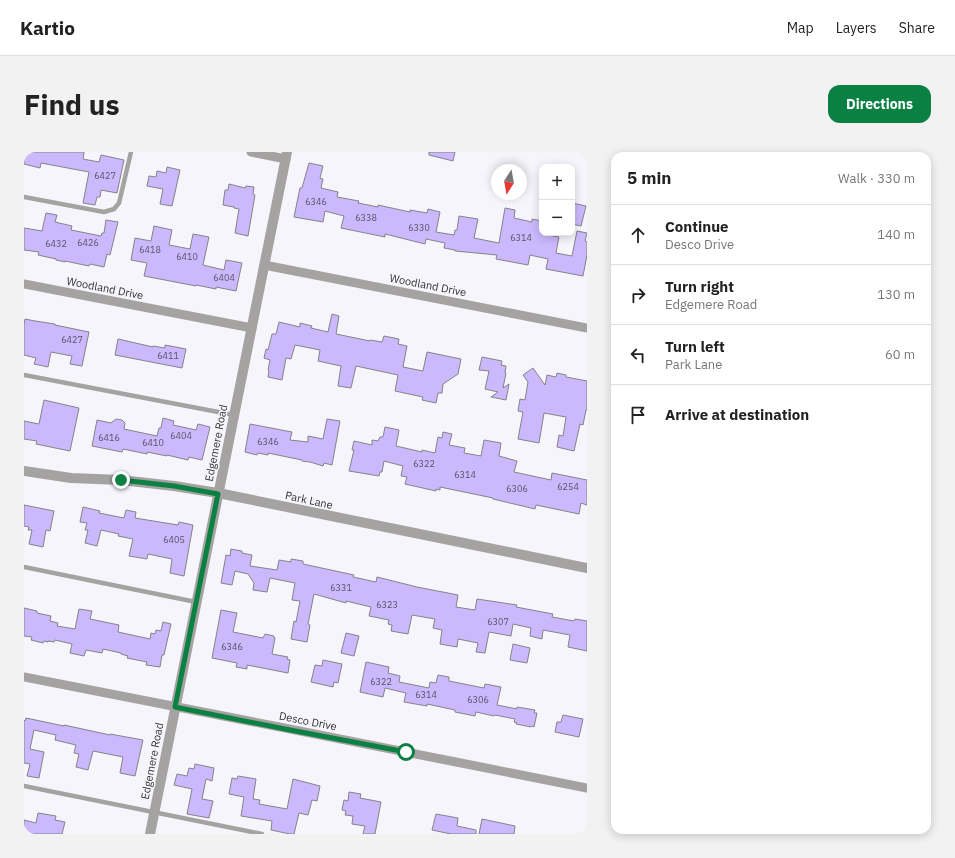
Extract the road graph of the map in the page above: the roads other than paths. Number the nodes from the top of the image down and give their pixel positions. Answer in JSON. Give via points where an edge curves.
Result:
{"nodes":[{"id":1,"x":131,"y":152,"type":"edge"},
{"id":2,"x":251,"y":152,"type":"edge"},
{"id":3,"x":286,"y":155,"type":"edge"},
{"id":4,"x":24,"y":197,"type":"edge"},
{"id":5,"x":264,"y":265,"type":"junction"},
{"id":6,"x":24,"y":284,"type":"edge"},
{"id":7,"x":252,"y":328,"type":"junction"},
{"id":8,"x":587,"y":328,"type":"edge"},
{"id":9,"x":24,"y":375,"type":"edge"},
{"id":10,"x":234,"y":415,"type":"junction"},
{"id":11,"x":24,"y":471,"type":"edge"},
{"id":12,"x":218,"y":494,"type":"junction"},
{"id":13,"x":24,"y":567,"type":"edge"},
{"id":14,"x":587,"y":568,"type":"edge"},
{"id":15,"x":196,"y":602,"type":"junction"},
{"id":16,"x":24,"y":676,"type":"edge"},
{"id":17,"x":175,"y":707,"type":"junction"},
{"id":18,"x":24,"y":786,"type":"edge"},
{"id":19,"x":587,"y":788,"type":"edge"},
{"id":20,"x":154,"y":813,"type":"junction"},
{"id":21,"x":150,"y":834,"type":"edge"},
{"id":22,"x":262,"y":834,"type":"edge"}],
"edges":[{"from":1,"to":4,"type":"lane","via":[[119,203],[114,209],[104,212]]},
{"from":2,"to":3,"type":"street"},
{"from":3,"to":5,"type":"street","name":"Edgemere Road"},
{"from":5,"to":7,"type":"street","name":"Edgemere Road"},
{"from":5,"to":8,"type":"street","name":"Woodland Drive"},
{"from":6,"to":7,"type":"street","name":"Woodland Drive"},
{"from":7,"to":10,"type":"street","name":"Edgemere Road"},
{"from":9,"to":10,"type":"lane"},
{"from":10,"to":12,"type":"street","name":"Edgemere Road"},
{"from":11,"to":12,"type":"street","name":"Park Lane","via":[[71,478],[174,486]]},
{"from":12,"to":14,"type":"street","name":"Park Lane"},
{"from":12,"to":15,"type":"street","name":"Edgemere Road"},
{"from":13,"to":15,"type":"lane"},
{"from":15,"to":17,"type":"street","name":"Edgemere Road"},
{"from":16,"to":17,"type":"street","name":"Desco Drive"},
{"from":17,"to":19,"type":"street","name":"Desco Drive"},
{"from":17,"to":20,"type":"street","name":"Edgemere Road"},
{"from":18,"to":20,"type":"lane"},
{"from":20,"to":21,"type":"street","name":"Edgemere Road"},
{"from":20,"to":22,"type":"lane"}]}
